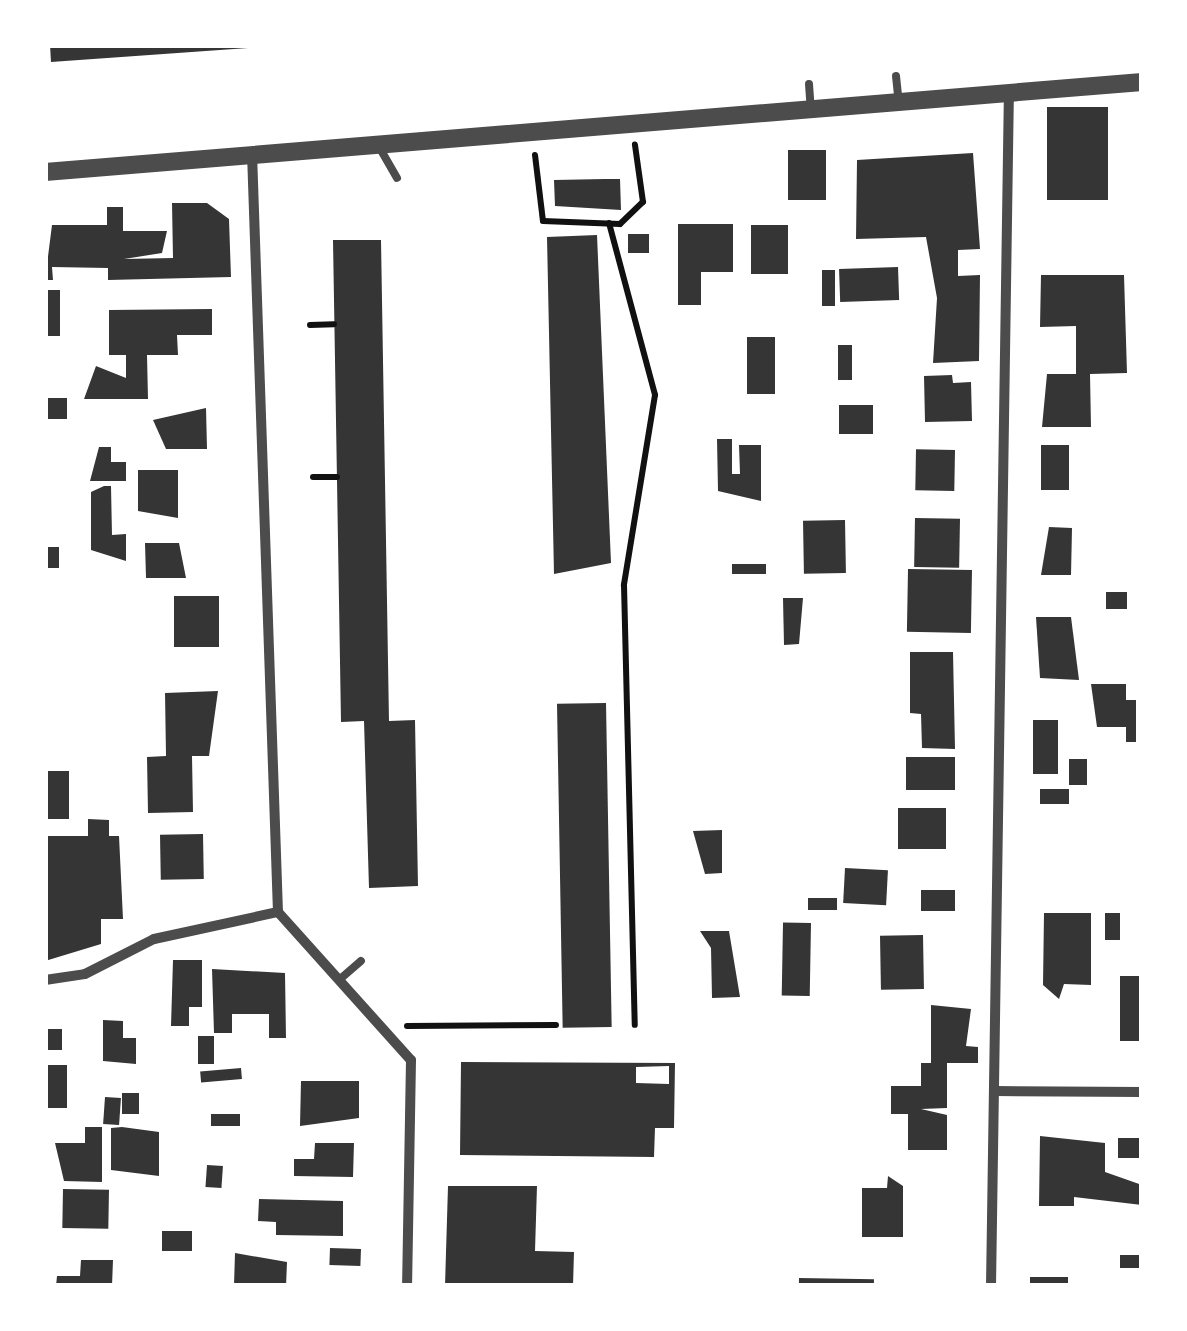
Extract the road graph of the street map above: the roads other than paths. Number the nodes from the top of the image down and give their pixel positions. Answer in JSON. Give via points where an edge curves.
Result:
{"nodes":[{"id":1,"x":896,"y":76,"type":"dead end"},
{"id":2,"x":1142,"y":82,"type":"edge"},
{"id":3,"x":809,"y":84,"type":"dead end"},
{"id":4,"x":1009,"y":92,"type":"junction"},
{"id":5,"x":899,"y":103,"type":"junction"},
{"id":6,"x":811,"y":111,"type":"junction"},
{"id":7,"x":376,"y":142,"type":"junction"},
{"id":8,"x":252,"y":151,"type":"junction"},
{"id":9,"x":45,"y":172,"type":"edge"},
{"id":10,"x":396,"y":178,"type":"dead end"},
{"id":11,"x":278,"y":912,"type":"junction"},
{"id":12,"x":361,"y":961,"type":"dead end"},
{"id":13,"x":45,"y":980,"type":"edge"},
{"id":14,"x":339,"y":980,"type":"junction"},
{"id":15,"x":995,"y":1091,"type":"junction"},
{"id":16,"x":1142,"y":1092,"type":"edge"},
{"id":17,"x":408,"y":1286,"type":"edge"},
{"id":18,"x":991,"y":1286,"type":"edge"}],
"edges":[{"from":1,"to":5,"type":"lane"},
{"from":2,"to":4,"type":"street"},
{"from":3,"to":6,"type":"lane"},
{"from":4,"to":5,"type":"street"},
{"from":4,"to":15,"type":"street"},
{"from":5,"to":6,"type":"street"},
{"from":6,"to":7,"type":"street"},
{"from":7,"to":8,"type":"street"},
{"from":7,"to":10,"type":"lane"},
{"from":8,"to":9,"type":"street"},
{"from":8,"to":11,"type":"street"},
{"from":11,"to":13,"type":"street","via":[[154,938],[85,974]]},
{"from":11,"to":14,"type":"street"},
{"from":12,"to":14,"type":"lane"},
{"from":14,"to":17,"type":"street","via":[[411,1060]]},
{"from":15,"to":16,"type":"street"},
{"from":15,"to":18,"type":"street"}]}
